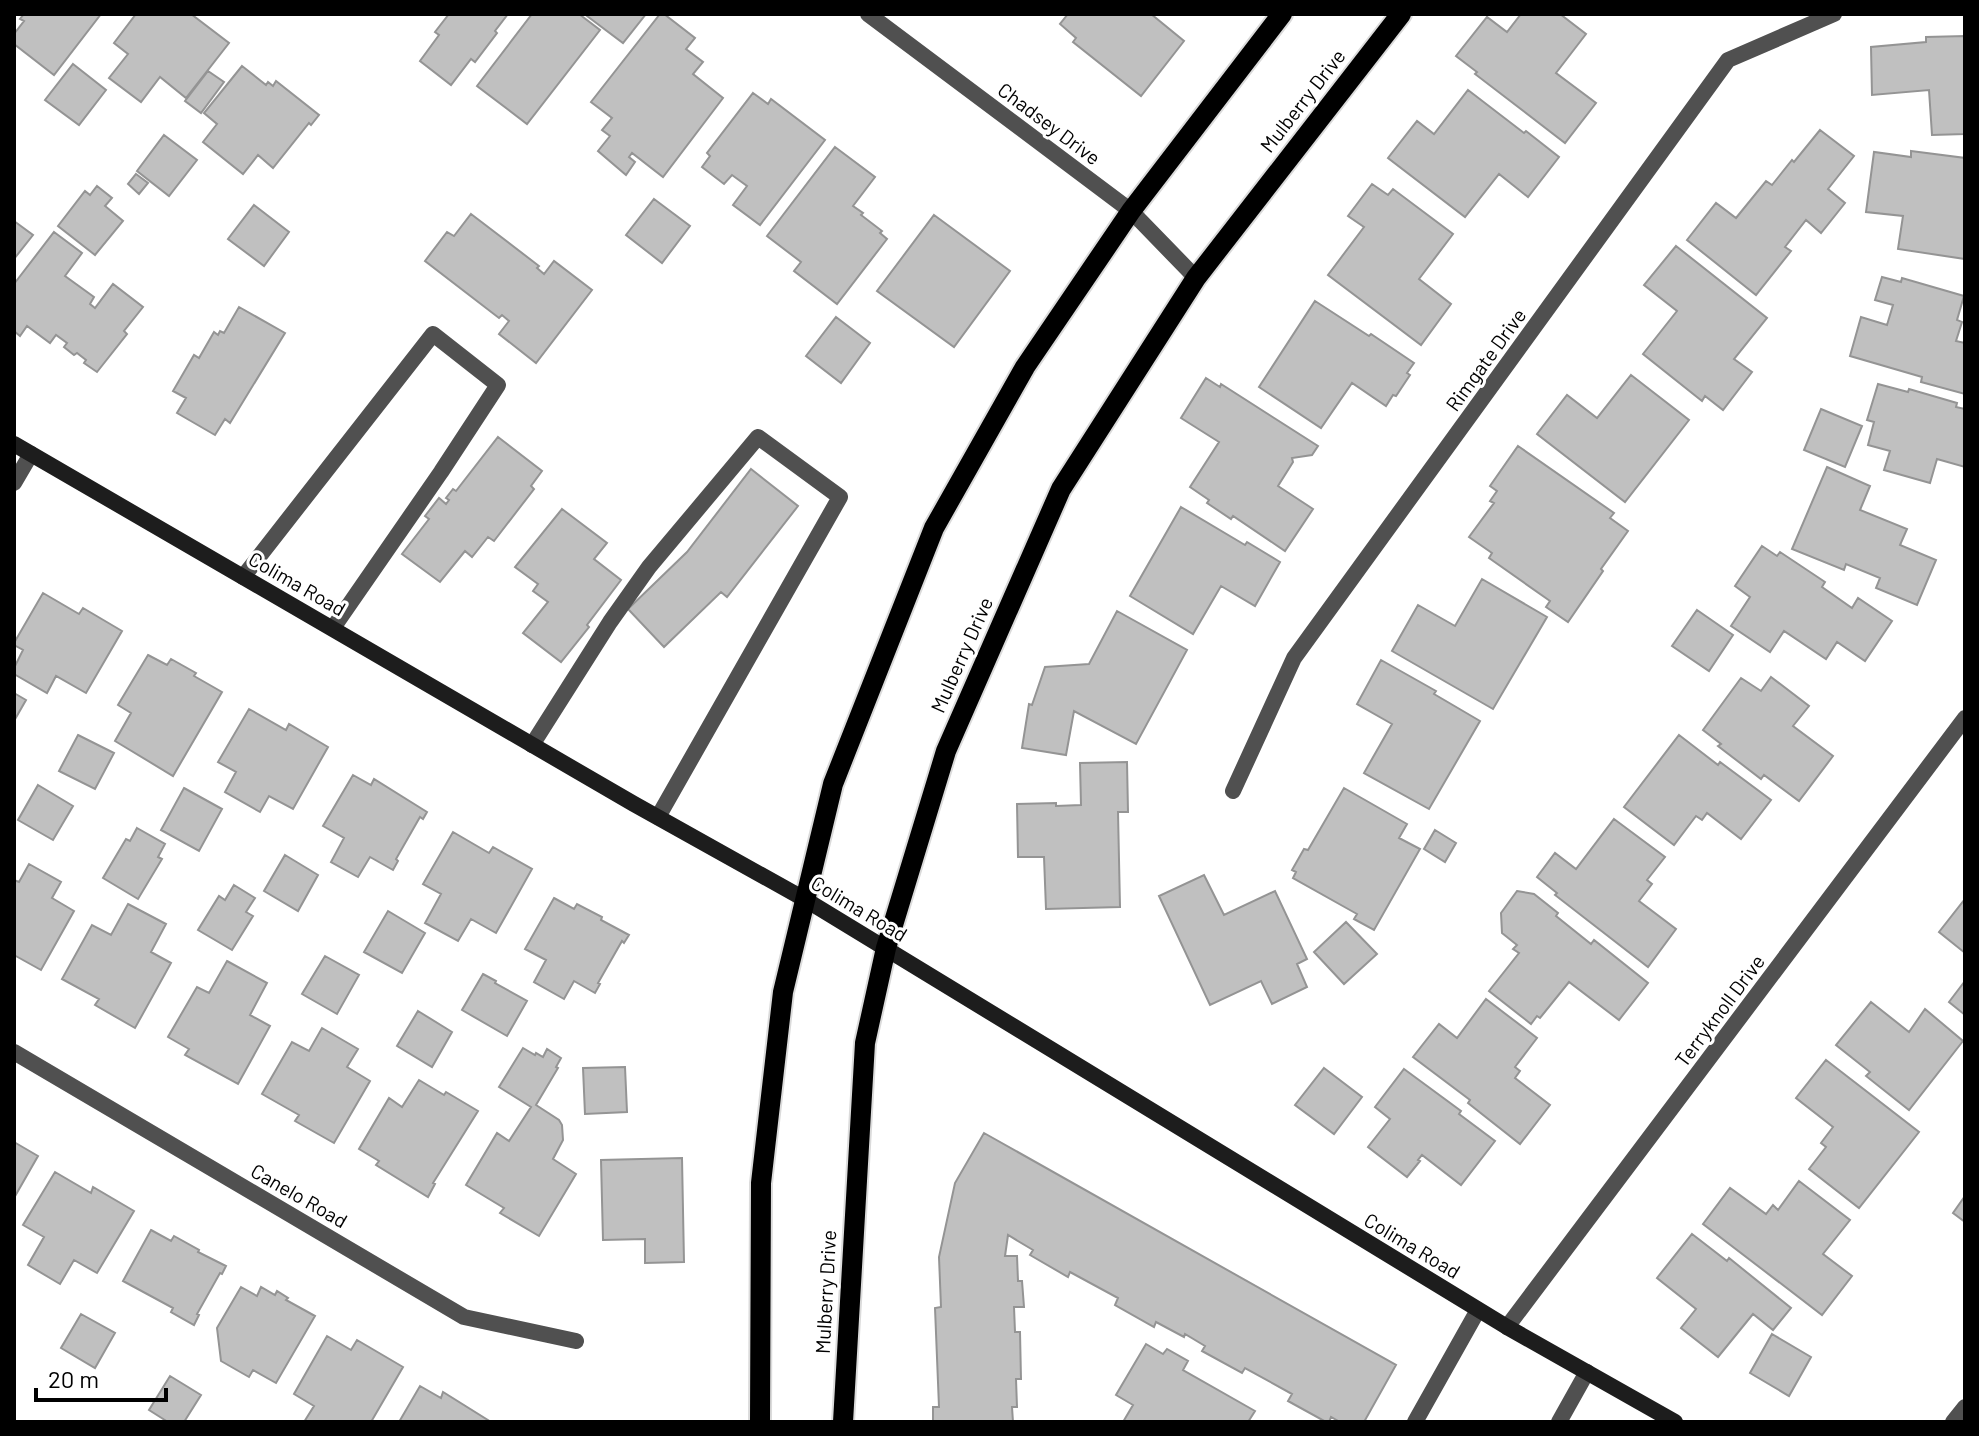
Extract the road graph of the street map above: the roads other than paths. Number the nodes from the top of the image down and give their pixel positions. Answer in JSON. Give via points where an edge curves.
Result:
{"nodes":[{"id":1,"x":868,"y":14,"type":"edge"},
{"id":2,"x":1282,"y":14,"type":"edge"},
{"id":3,"x":1401,"y":14,"type":"edge"},
{"id":4,"x":1834,"y":14,"type":"edge"},
{"id":5,"x":1131,"y":211,"type":"junction"},
{"id":6,"x":1196,"y":278,"type":"junction"},
{"id":7,"x":14,"y":444,"type":"edge"},
{"id":8,"x":31,"y":454,"type":"junction"},
{"id":9,"x":14,"y":483,"type":"edge"},
{"id":10,"x":243,"y":577,"type":"junction"},
{"id":11,"x":333,"y":628,"type":"junction"},
{"id":12,"x":1965,"y":718,"type":"edge"},
{"id":13,"x":532,"y":745,"type":"junction"},
{"id":14,"x":1233,"y":791,"type":"dead end"},
{"id":15,"x":658,"y":817,"type":"junction"},
{"id":16,"x":806,"y":900,"type":"junction"},
{"id":17,"x":886,"y":948,"type":"junction"},
{"id":18,"x":14,"y":1052,"type":"edge"},
{"id":19,"x":1478,"y":1310,"type":"junction"},
{"id":20,"x":1507,"y":1327,"type":"junction"},
{"id":21,"x":576,"y":1341,"type":"dead end"},
{"id":22,"x":1587,"y":1372,"type":"junction"},
{"id":23,"x":1965,"y":1407,"type":"edge"},
{"id":24,"x":760,"y":1422,"type":"edge"},
{"id":25,"x":843,"y":1422,"type":"edge"},
{"id":26,"x":1415,"y":1422,"type":"edge"},
{"id":27,"x":1559,"y":1422,"type":"edge"},
{"id":28,"x":1675,"y":1422,"type":"edge"},
{"id":29,"x":1953,"y":1422,"type":"edge"}],
"edges":[{"from":1,"to":5,"type":"street","name":"Chadsey Drive"},
{"from":2,"to":5,"type":"main road"},
{"from":3,"to":6,"type":"main road","name":"Mulberry Drive"},
{"from":4,"to":14,"type":"street","name":"Rimgate Drive","via":[[1728,60],[1294,658]]},
{"from":5,"to":6,"type":"street","name":"Chadsey Drive"},
{"from":5,"to":16,"type":"main road","via":[[1025,367],[934,528],[833,784]]},
{"from":6,"to":17,"type":"main road","name":"Mulberry Drive","via":[[1061,489],[946,751]]},
{"from":7,"to":8,"type":"main road","name":"Colima Road"},
{"from":8,"to":9,"type":"street"},
{"from":8,"to":10,"type":"main road","name":"Colima Road"},
{"from":10,"to":11,"type":"main road","name":"Colima Road"},
{"from":10,"to":11,"type":"street","via":[[433,334],[498,385]]},
{"from":11,"to":13,"type":"main road","name":"Colima Road"},
{"from":12,"to":20,"type":"street","name":"Terryknoll Drive"},
{"from":13,"to":15,"type":"main road","name":"Colima Road"},
{"from":13,"to":15,"type":"street","via":[[649,567],[758,437],[840,497]]},
{"from":15,"to":16,"type":"main road","name":"Colima Road"},
{"from":16,"to":17,"type":"main road","name":"Colima Road"},
{"from":16,"to":24,"type":"main road","via":[[783,992],[761,1183]]},
{"from":17,"to":19,"type":"main road","name":"Colima Road"},
{"from":17,"to":25,"type":"main road","name":"Mulberry Drive","via":[[865,1043]]},
{"from":18,"to":21,"type":"street","name":"Canelo Road","via":[[464,1317]]},
{"from":19,"to":20,"type":"main road","name":"Colima Road"},
{"from":19,"to":26,"type":"street"},
{"from":20,"to":22,"type":"main road","name":"Colima Road"},
{"from":22,"to":27,"type":"street"},
{"from":22,"to":28,"type":"main road","name":"Colima Road"},
{"from":23,"to":29,"type":"street"}]}
